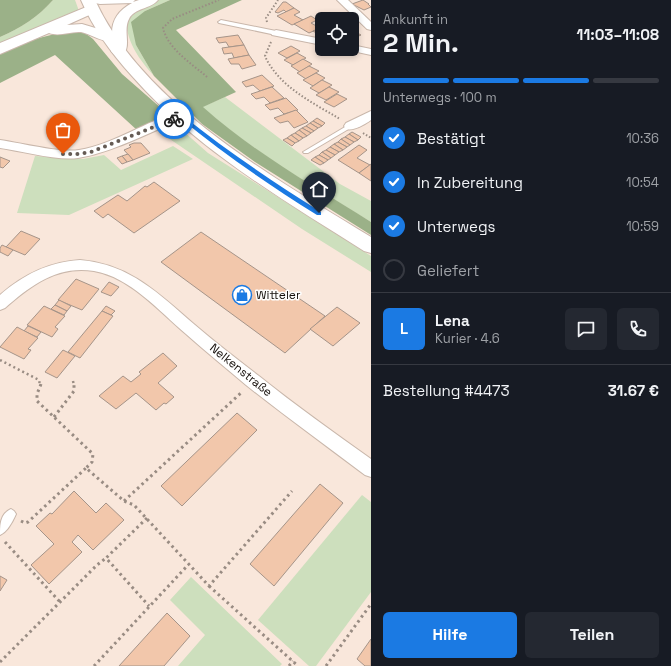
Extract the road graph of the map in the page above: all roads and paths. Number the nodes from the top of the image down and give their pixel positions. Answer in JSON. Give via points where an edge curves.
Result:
{"nodes":[{"id":1,"x":128,"y":0,"type":"edge"},
{"id":2,"x":151,"y":0,"type":"edge"},
{"id":3,"x":219,"y":0,"type":"edge"},
{"id":4,"x":278,"y":0,"type":"edge"},
{"id":5,"x":342,"y":0,"type":"edge"},
{"id":6,"x":93,"y":3,"type":"edge"},
{"id":7,"x":221,"y":22,"type":"dead end"},
{"id":8,"x":371,"y":27,"type":"edge"},
{"id":9,"x":276,"y":33,"type":"junction"},
{"id":10,"x":109,"y":37,"type":"junction"},
{"id":11,"x":27,"y":38,"type":"junction"},
{"id":12,"x":315,"y":41,"type":"edge"},
{"id":13,"x":0,"y":49,"type":"edge"},
{"id":14,"x":359,"y":49,"type":"edge"},
{"id":15,"x":119,"y":51,"type":"junction"},
{"id":16,"x":371,"y":52,"type":"edge"},
{"id":17,"x":207,"y":77,"type":"dead end"},
{"id":18,"x":371,"y":114,"type":"edge"},
{"id":19,"x":180,"y":116,"type":"junction"},
{"id":20,"x":350,"y":126,"type":"junction"},
{"id":21,"x":371,"y":138,"type":"edge"},
{"id":22,"x":0,"y":144,"type":"edge"},
{"id":23,"x":306,"y":152,"type":"dead end"},
{"id":24,"x":371,"y":246,"type":"edge"},
{"id":25,"x":0,"y":304,"type":"edge"},
{"id":26,"x":0,"y":360,"type":"edge"},
{"id":27,"x":73,"y":381,"type":"dead end"},
{"id":28,"x":254,"y":381,"type":"junction"},
{"id":29,"x":54,"y":418,"type":"junction"},
{"id":30,"x":86,"y":468,"type":"junction"},
{"id":31,"x":371,"y":469,"type":"edge"},
{"id":32,"x":292,"y":490,"type":"dead end"},
{"id":33,"x":124,"y":501,"type":"junction"},
{"id":34,"x":11,"y":514,"type":"joint"},
{"id":35,"x":147,"y":518,"type":"junction"},
{"id":36,"x":0,"y":530,"type":"edge"},
{"id":37,"x":0,"y":536,"type":"edge"},
{"id":38,"x":106,"y":558,"type":"junction"},
{"id":39,"x":188,"y":565,"type":"junction"},
{"id":40,"x":208,"y":586,"type":"junction"},
{"id":41,"x":60,"y":602,"type":"junction"},
{"id":42,"x":371,"y":604,"type":"edge"},
{"id":43,"x":149,"y":606,"type":"junction"},
{"id":44,"x":293,"y":661,"type":"junction"},
{"id":45,"x":0,"y":662,"type":"edge"},
{"id":46,"x":94,"y":666,"type":"edge"},
{"id":47,"x":289,"y":666,"type":"edge"},
{"id":48,"x":298,"y":666,"type":"edge"},
{"id":49,"x":326,"y":666,"type":"edge"}],
"edges":[{"from":1,"to":6,"type":"main road"},
{"from":2,"to":15,"type":"main road","via":[[131,9],[120,18]]},
{"from":3,"to":17,"type":"path","via":[[172,19],[163,28],[171,44]]},
{"from":4,"to":9,"type":"path","via":[[266,18]]},
{"from":5,"to":8,"type":"street"},
{"from":6,"to":10,"type":"main road"},
{"from":6,"to":11,"type":"main road"},
{"from":7,"to":9,"type":"lane"},
{"from":9,"to":12,"type":"street"},
{"from":9,"to":20,"type":"path","via":[[265,56],[270,66],[292,88]]},
{"from":10,"to":11,"type":"main road","via":[[75,28],[54,30]]},
{"from":10,"to":15,"type":"main road"},
{"from":11,"to":13,"type":"main road"},
{"from":14,"to":16,"type":"street"},
{"from":15,"to":19,"type":"main road"},
{"from":18,"to":20,"type":"street"},
{"from":19,"to":22,"type":"street","via":[[101,148],[78,154]]},
{"from":19,"to":24,"type":"main road","via":[[218,147]]},
{"from":20,"to":21,"type":"path"},
{"from":20,"to":23,"type":"lane"},
{"from":25,"to":28,"type":"street","name":"Nelkenstraße","via":[[34,277],[51,270],[78,265],[96,266],[120,274],[132,282]]},
{"from":26,"to":29,"type":"path","via":[[39,380],[41,384],[37,401]]},
{"from":27,"to":29,"type":"path","via":[[74,391]]},
{"from":28,"to":31,"type":"street","name":"Nelkenstraße"},
{"from":28,"to":33,"type":"path"},
{"from":29,"to":30,"type":"path","via":[[92,454],[92,462]]},
{"from":30,"to":33,"type":"path"},
{"from":30,"to":34,"type":"path","via":[[28,522],[24,523]]},
{"from":32,"to":40,"type":"path"},
{"from":33,"to":35,"type":"path","via":[[134,505]]},
{"from":34,"to":36,"type":"lane"},
{"from":35,"to":38,"type":"path"},
{"from":35,"to":39,"type":"path"},
{"from":37,"to":41,"type":"path"},
{"from":38,"to":41,"type":"path"},
{"from":38,"to":43,"type":"path"},
{"from":39,"to":40,"type":"path"},
{"from":39,"to":43,"type":"path"},
{"from":40,"to":44,"type":"path"},
{"from":41,"to":45,"type":"path"},
{"from":42,"to":49,"type":"path"},
{"from":43,"to":46,"type":"path"},
{"from":44,"to":47,"type":"path"},
{"from":44,"to":48,"type":"path"}]}
